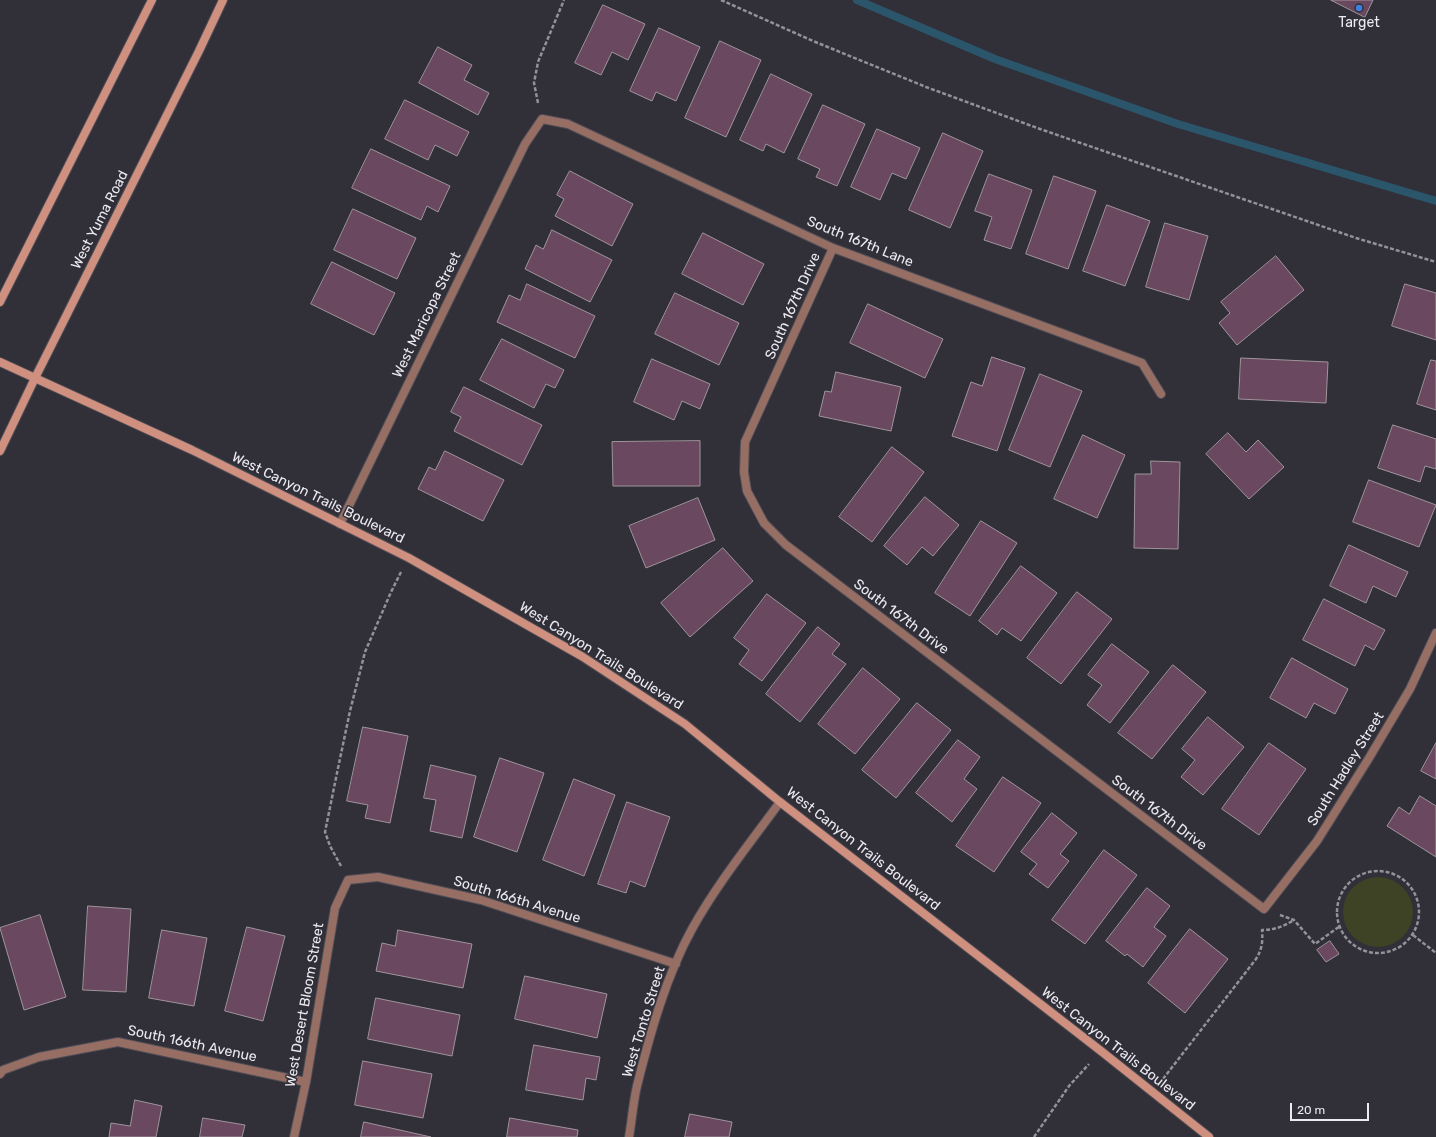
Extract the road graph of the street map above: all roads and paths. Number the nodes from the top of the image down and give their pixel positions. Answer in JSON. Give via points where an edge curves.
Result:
{"nodes":[{"id":1,"x":152,"y":0,"type":"edge"},
{"id":2,"x":223,"y":0,"type":"edge"},
{"id":3,"x":564,"y":0,"type":"edge"},
{"id":4,"x":721,"y":0,"type":"edge"},
{"id":5,"x":542,"y":119,"type":"junction"},
{"id":6,"x":833,"y":248,"type":"junction"},
{"id":7,"x":1436,"y":262,"type":"edge"},
{"id":8,"x":0,"y":302,"type":"edge"},
{"id":9,"x":0,"y":362,"type":"edge"},
{"id":10,"x":35,"y":378,"type":"junction"},
{"id":11,"x":1161,"y":394,"type":"dead end"},
{"id":12,"x":0,"y":451,"type":"edge"},
{"id":13,"x":340,"y":524,"type":"junction"},
{"id":14,"x":409,"y":558,"type":"junction"},
{"id":15,"x":1436,"y":633,"type":"edge"},
{"id":16,"x":780,"y":802,"type":"junction"},
{"id":17,"x":348,"y":880,"type":"junction"},
{"id":18,"x":1264,"y":909,"type":"junction"},
{"id":19,"x":1294,"y":920,"type":"junction"},
{"id":20,"x":1340,"y":926,"type":"junction"},
{"id":21,"x":1413,"y":935,"type":"junction"},
{"id":22,"x":1436,"y":953,"type":"edge"},
{"id":23,"x":676,"y":964,"type":"junction"},
{"id":24,"x":1101,"y":1051,"type":"junction"},
{"id":25,"x":2,"y":1072,"type":"edge"},
{"id":26,"x":306,"y":1082,"type":"junction"},
{"id":27,"x":1153,"y":1092,"type":"junction"},
{"id":28,"x":294,"y":1137,"type":"edge"},
{"id":29,"x":629,"y":1137,"type":"edge"},
{"id":30,"x":1034,"y":1137,"type":"edge"},
{"id":31,"x":1209,"y":1137,"type":"edge"}],
"edges":[{"from":1,"to":8,"type":"street"},
{"from":2,"to":10,"type":"street","name":"West Yuma Road"},
{"from":3,"to":5,"type":"path","via":[[536,69],[534,83]]},
{"from":4,"to":7,"type":"path","via":[[933,90],[1356,238]]},
{"from":5,"to":6,"type":"street","name":"South 167th Lane","via":[[568,124]]},
{"from":5,"to":13,"type":"street","name":"West Maricopa Street","via":[[525,144]]},
{"from":6,"to":11,"type":"street","name":"South 167th Lane","via":[[1142,363]]},
{"from":6,"to":18,"type":"street","name":"South 167th Drive","via":[[745,442],[744,472],[747,491],[764,523],[786,545]]},
{"from":9,"to":10,"type":"street","name":"West Canyon Trails Boulevard"},
{"from":10,"to":12,"type":"street","name":"West Yuma Road"},
{"from":10,"to":13,"type":"street","name":"West Canyon Trails Boulevard","via":[[192,450]]},
{"from":13,"to":14,"type":"street","name":"West Canyon Trails Boulevard"},
{"from":14,"to":16,"type":"street","name":"West Canyon Trails Boulevard","via":[[590,661],[685,724]]},
{"from":14,"to":17,"type":"path","via":[[365,652],[325,832]]},
{"from":15,"to":18,"type":"street","name":"South Hadley Street","via":[[1410,689],[1317,842]]},
{"from":16,"to":23,"type":"street","name":"West Tonto Street","via":[[722,881],[692,929]]},
{"from":16,"to":24,"type":"street","name":"West Canyon Trails Boulevard"},
{"from":17,"to":23,"type":"street","name":"South 166th Avenue","via":[[378,877],[481,900]]},
{"from":17,"to":26,"type":"street","name":"West Desert Bloom Street","via":[[335,908]]},
{"from":18,"to":19,"type":"path"},
{"from":19,"to":20,"type":"path","via":[[1315,944]]},
{"from":19,"to":27,"type":"path","via":[[1272,930],[1262,930],[1263,943],[1256,959]]},
{"from":20,"to":21,"type":"path","via":[[1353,944],[1364,951],[1378,953],[1391,951],[1403,945]]},
{"from":20,"to":21,"type":"path","via":[[1337,908],[1348,883],[1359,875],[1386,870],[1399,875],[1410,884],[1417,896],[1420,909]]},
{"from":21,"to":22,"type":"path"},
{"from":23,"to":29,"type":"street","name":"West Tonto Street","via":[[658,1013],[639,1080]]},
{"from":24,"to":27,"type":"street","name":"West Canyon Trails Boulevard"},
{"from":24,"to":30,"type":"path","via":[[1069,1086]]},
{"from":25,"to":26,"type":"street","name":"South 166th Avenue","via":[[39,1057],[118,1042]]},
{"from":26,"to":28,"type":"street","name":"West Desert Bloom Street"},
{"from":27,"to":31,"type":"street","name":"West Canyon Trails Boulevard"}]}
